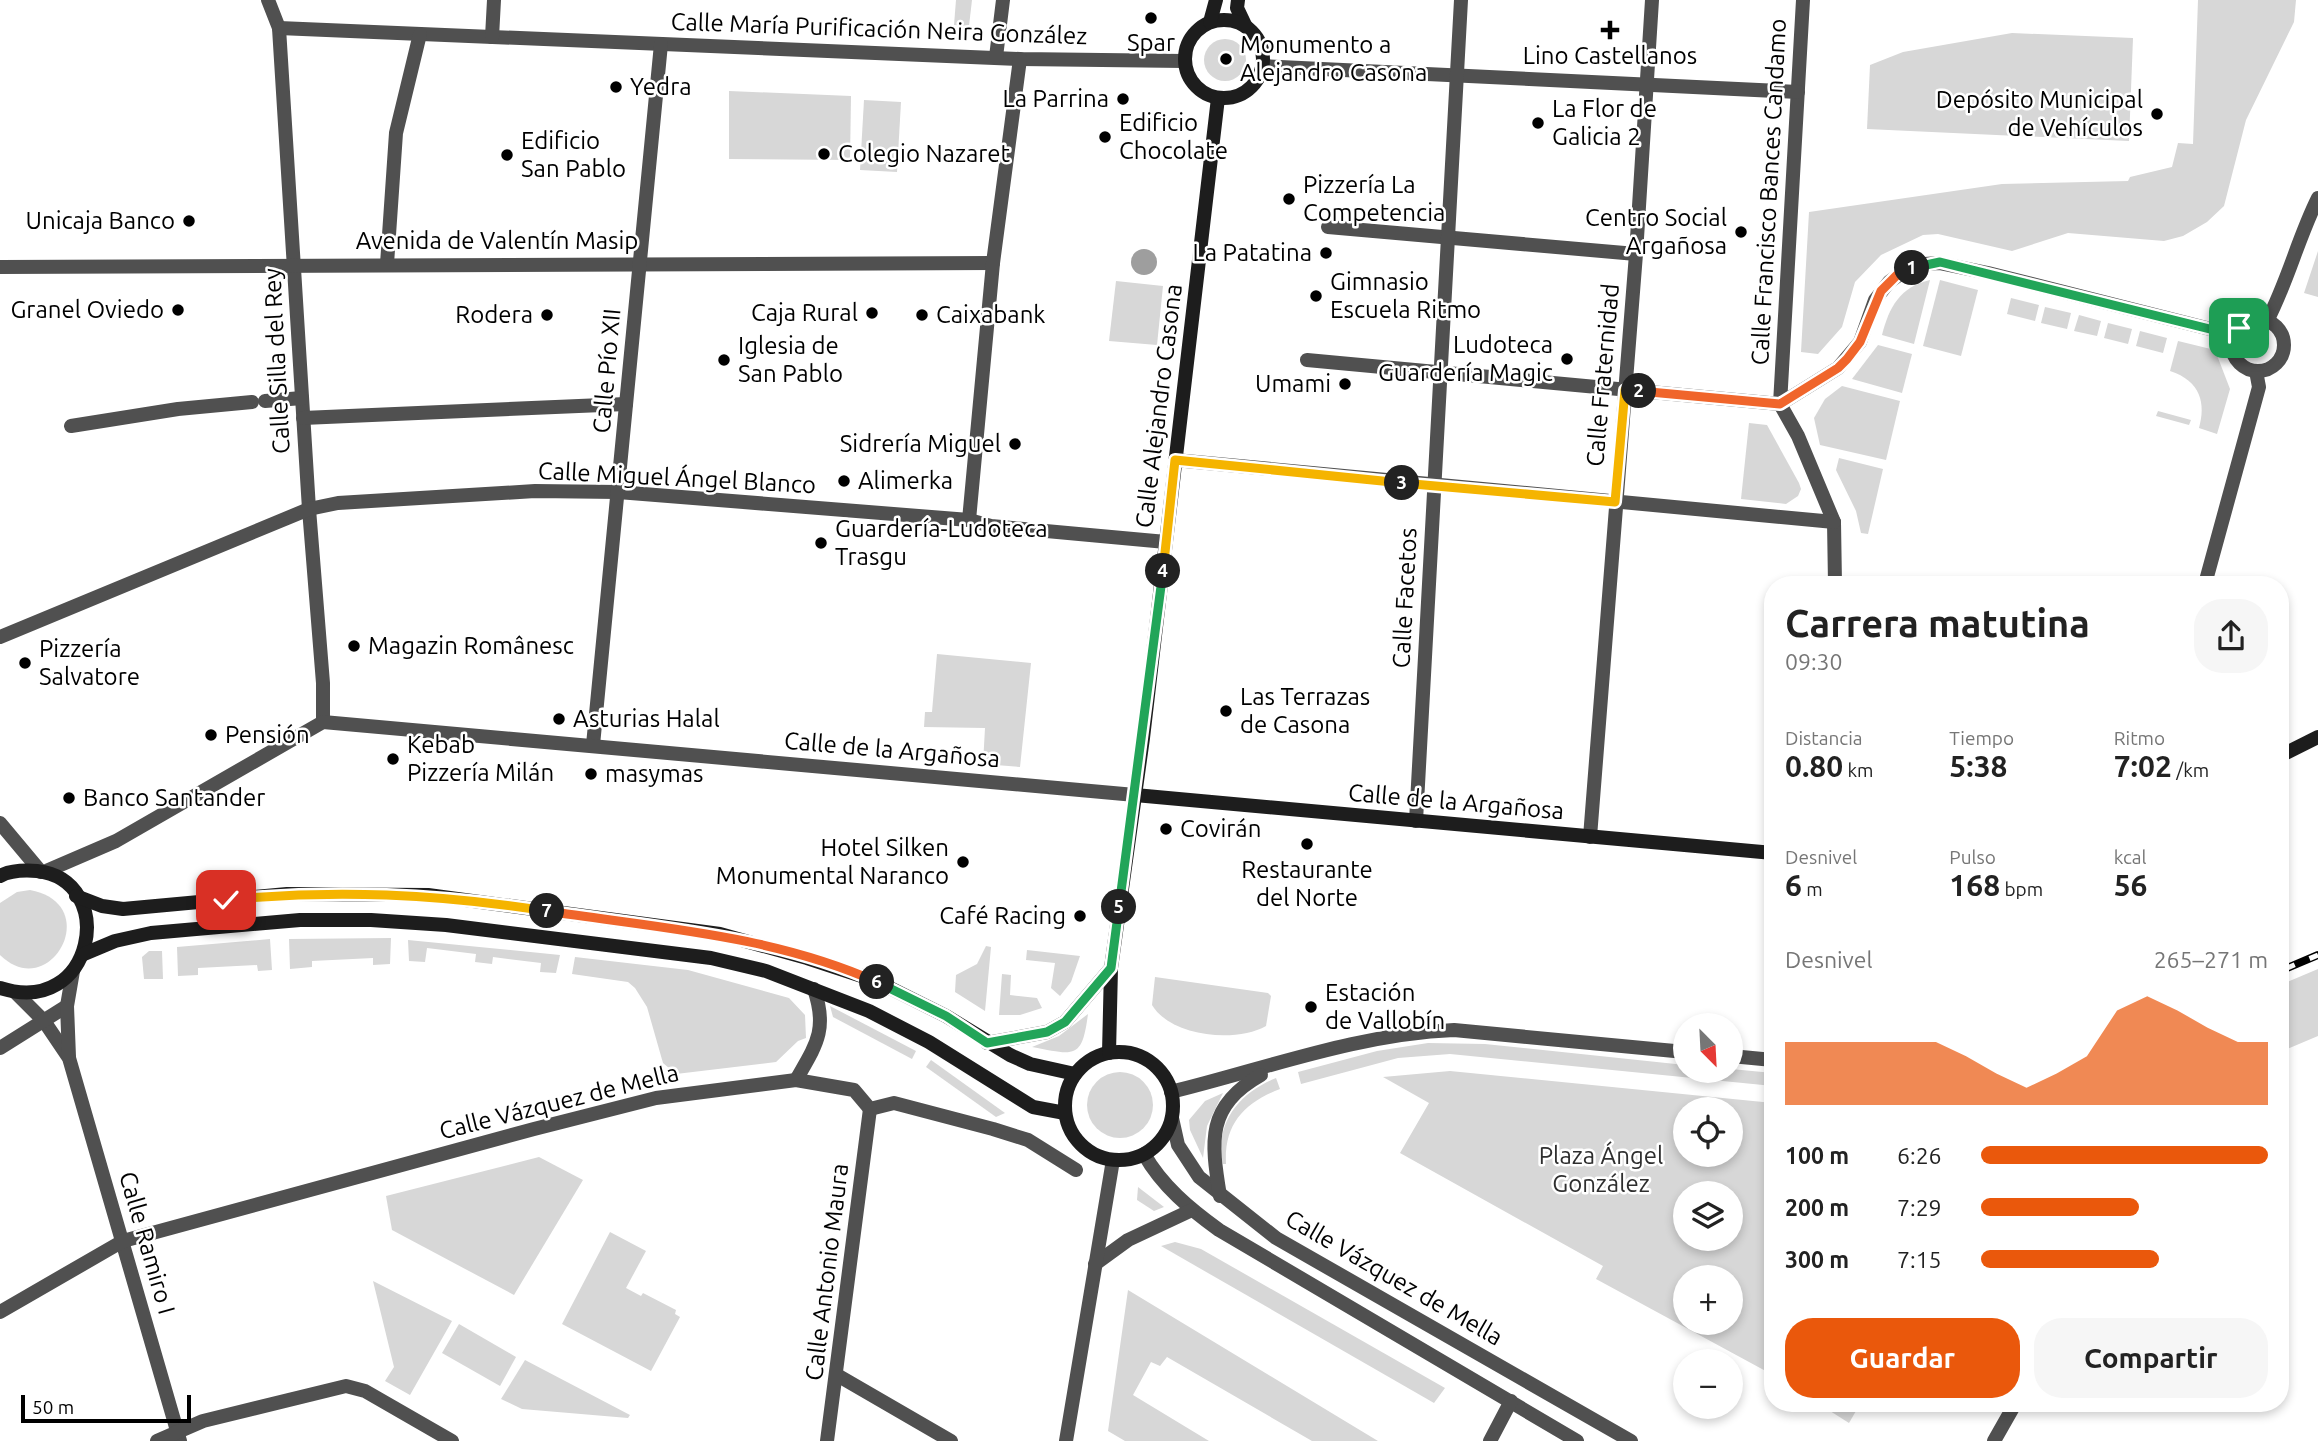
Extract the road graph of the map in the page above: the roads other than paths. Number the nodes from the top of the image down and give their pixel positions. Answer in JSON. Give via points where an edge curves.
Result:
{"nodes":[{"id":1,"x":268,"y":0,"type":"edge"},
{"id":2,"x":494,"y":0,"type":"edge"},
{"id":3,"x":1003,"y":0,"type":"edge"},
{"id":4,"x":1216,"y":0,"type":"edge"},
{"id":5,"x":1238,"y":0,"type":"edge"},
{"id":6,"x":1461,"y":0,"type":"edge"},
{"id":7,"x":1652,"y":0,"type":"edge"},
{"id":8,"x":1803,"y":0,"type":"edge"},
{"id":9,"x":1210,"y":22,"type":"junction"},
{"id":10,"x":1246,"y":27,"type":"junction"},
{"id":11,"x":279,"y":28,"type":"junction"},
{"id":12,"x":421,"y":34,"type":"junction"},
{"id":13,"x":492,"y":37,"type":"junction"},
{"id":14,"x":661,"y":44,"type":"junction"},
{"id":15,"x":996,"y":57,"type":"junction"},
{"id":16,"x":1020,"y":59,"type":"junction"},
{"id":17,"x":1184,"y":61,"type":"junction"},
{"id":18,"x":1262,"y":66,"type":"junction"},
{"id":19,"x":1455,"y":76,"type":"junction"},
{"id":20,"x":1646,"y":85,"type":"junction"},
{"id":21,"x":1798,"y":92,"type":"junction"},
{"id":22,"x":1218,"y":98,"type":"junction"},
{"id":23,"x":2318,"y":198,"type":"edge"},
{"id":24,"x":1328,"y":227,"type":"dead end"},
{"id":25,"x":1447,"y":239,"type":"junction"},
{"id":26,"x":1636,"y":254,"type":"junction"},
{"id":27,"x":993,"y":263,"type":"junction"},
{"id":28,"x":294,"y":264,"type":"junction"},
{"id":29,"x":387,"y":264,"type":"junction"},
{"id":30,"x":640,"y":264,"type":"junction"},
{"id":31,"x":0,"y":267,"type":"edge"},
{"id":32,"x":2267,"y":321,"type":"junction"},
{"id":33,"x":2234,"y":335,"type":"junction"},
{"id":34,"x":1307,"y":360,"type":"dead end"},
{"id":35,"x":1440,"y":372,"type":"junction"},
{"id":36,"x":2256,"y":372,"type":"junction"},
{"id":37,"x":1625,"y":390,"type":"junction"},
{"id":38,"x":302,"y":398,"type":"junction"},
{"id":39,"x":626,"y":404,"type":"junction"},
{"id":40,"x":1780,"y":404,"type":"junction"},
{"id":41,"x":303,"y":418,"type":"junction"},
{"id":42,"x":71,"y":426,"type":"dead end"},
{"id":43,"x":1175,"y":460,"type":"junction"},
{"id":44,"x":1434,"y":486,"type":"junction"},
{"id":45,"x":618,"y":492,"type":"junction"},
{"id":46,"x":1615,"y":502,"type":"junction"},
{"id":47,"x":309,"y":509,"type":"junction"},
{"id":48,"x":969,"y":520,"type":"junction"},
{"id":49,"x":1834,"y":522,"type":"junction"},
{"id":50,"x":1166,"y":542,"type":"junction"},
{"id":51,"x":1835,"y":576,"type":"edge"},
{"id":52,"x":2207,"y":576,"type":"edge"},
{"id":53,"x":0,"y":637,"type":"edge"},
{"id":54,"x":323,"y":722,"type":"junction"},
{"id":55,"x":2318,"y":737,"type":"edge"},
{"id":56,"x":593,"y":745,"type":"junction"},
{"id":57,"x":2289,"y":752,"type":"edge"},
{"id":58,"x":1135,"y":794,"type":"junction"},
{"id":59,"x":1416,"y":821,"type":"junction"},
{"id":60,"x":0,"y":823,"type":"edge"},
{"id":61,"x":1590,"y":836,"type":"junction"},
{"id":62,"x":1764,"y":852,"type":"edge"},
{"id":63,"x":42,"y":872,"type":"junction"},
{"id":64,"x":0,"y":876,"type":"edge"},
{"id":65,"x":76,"y":896,"type":"junction"},
{"id":66,"x":84,"y":954,"type":"junction"},
{"id":67,"x":1111,"y":968,"type":"junction"},
{"id":68,"x":73,"y":971,"type":"junction"},
{"id":69,"x":0,"y":988,"type":"edge"},
{"id":70,"x":814,"y":989,"type":"junction"},
{"id":71,"x":15,"y":992,"type":"junction"},
{"id":72,"x":67,"y":1006,"type":"junction"},
{"id":73,"x":44,"y":1021,"type":"junction"},
{"id":74,"x":987,"y":1043,"type":"junction"},
{"id":75,"x":0,"y":1048,"type":"edge"},
{"id":76,"x":1673,"y":1051,"type":"edge"},
{"id":77,"x":1108,"y":1053,"type":"junction"},
{"id":78,"x":1743,"y":1057,"type":"edge"},
{"id":79,"x":69,"y":1058,"type":"junction"},
{"id":80,"x":1764,"y":1059,"type":"edge"},
{"id":81,"x":1283,"y":1062,"type":"junction"},
{"id":82,"x":1075,"y":1074,"type":"junction"},
{"id":83,"x":796,"y":1080,"type":"junction"},
{"id":84,"x":1171,"y":1092,"type":"junction"},
{"id":85,"x":870,"y":1109,"type":"junction"},
{"id":86,"x":1065,"y":1113,"type":"junction"},
{"id":87,"x":1172,"y":1118,"type":"junction"},
{"id":88,"x":1144,"y":1154,"type":"junction"},
{"id":89,"x":1113,"y":1160,"type":"junction"},
{"id":90,"x":1076,"y":1170,"type":"dead end"},
{"id":91,"x":1220,"y":1196,"type":"junction"},
{"id":92,"x":1192,"y":1210,"type":"junction"},
{"id":93,"x":123,"y":1241,"type":"junction"},
{"id":94,"x":1095,"y":1264,"type":"junction"},
{"id":95,"x":0,"y":1312,"type":"edge"},
{"id":96,"x":837,"y":1375,"type":"junction"},
{"id":97,"x":1511,"y":1401,"type":"junction"},
{"id":98,"x":2010,"y":1412,"type":"edge"},
{"id":99,"x":179,"y":1435,"type":"edge"},
{"id":100,"x":157,"y":1441,"type":"edge"},
{"id":101,"x":452,"y":1441,"type":"edge"},
{"id":102,"x":827,"y":1441,"type":"edge"},
{"id":103,"x":951,"y":1441,"type":"edge"},
{"id":104,"x":1066,"y":1441,"type":"edge"},
{"id":105,"x":1490,"y":1441,"type":"edge"},
{"id":106,"x":1577,"y":1441,"type":"edge"},
{"id":107,"x":1632,"y":1441,"type":"edge"},
{"id":108,"x":1994,"y":1441,"type":"edge"}],
"edges":[{"from":1,"to":11,"type":"street","name":"Calle Silla del Rey"},
{"from":2,"to":13,"type":"street"},
{"from":3,"to":15,"type":"street"},
{"from":4,"to":9,"type":"main road"},
{"from":5,"to":10,"type":"main road"},
{"from":6,"to":19,"type":"street","name":"Calle Facetos"},
{"from":7,"to":20,"type":"street","name":"Calle Fraternidad"},
{"from":8,"to":21,"type":"street","name":"Calle Francisco Bances Candamo"},
{"from":9,"to":10,"type":"main road","via":[[1228,20]]},
{"from":9,"to":17,"type":"main road","via":[[1188,41]]},
{"from":10,"to":18,"type":"main road","via":[[1262,50]]},
{"from":11,"to":12,"type":"street","name":"Calle María Purificación Neira González"},
{"from":11,"to":28,"type":"street","name":"Calle Silla del Rey"},
{"from":12,"to":13,"type":"street","name":"Calle María Purificación Neira González"},
{"from":12,"to":29,"type":"street","via":[[396,133]]},
{"from":13,"to":14,"type":"street","name":"Calle María Purificación Neira González"},
{"from":14,"to":15,"type":"street","name":"Calle María Purificación Neira González"},
{"from":14,"to":30,"type":"street","name":"Calle Pío XII"},
{"from":15,"to":16,"type":"street","name":"Calle María Purificación Neira González"},
{"from":16,"to":17,"type":"street","name":"Calle María Purificación Neira González"},
{"from":16,"to":27,"type":"street"},
{"from":17,"to":22,"type":"main road","via":[[1190,79],[1203,93]]},
{"from":18,"to":19,"type":"street"},
{"from":18,"to":22,"type":"main road","via":[[1254,84],[1237,96]]},
{"from":19,"to":20,"type":"street"},
{"from":19,"to":25,"type":"street","name":"Calle Facetos"},
{"from":20,"to":21,"type":"street"},
{"from":20,"to":26,"type":"street","name":"Calle Fraternidad"},
{"from":21,"to":40,"type":"street","name":"Calle Francisco Bances Candamo"},
{"from":22,"to":43,"type":"main road","name":"Calle Alejandro Casona"},
{"from":23,"to":32,"type":"street"},
{"from":24,"to":25,"type":"street"},
{"from":25,"to":26,"type":"street"},
{"from":25,"to":35,"type":"street","name":"Calle Facetos"},
{"from":26,"to":37,"type":"street","name":"Calle Fraternidad"},
{"from":27,"to":30,"type":"street","name":"Avenida de Valentín Masip"},
{"from":27,"to":48,"type":"street"},
{"from":28,"to":29,"type":"street","name":"Avenida de Valentín Masip"},
{"from":28,"to":31,"type":"street","name":"Avenida de Valentín Masip"},
{"from":28,"to":38,"type":"street","name":"Calle Silla del Rey"},
{"from":29,"to":30,"type":"street","name":"Avenida de Valentín Masip"},
{"from":30,"to":39,"type":"street","name":"Calle Pío XII"},
{"from":32,"to":33,"type":"street","via":[[2252,320]]},
{"from":32,"to":36,"type":"street","via":[[2280,331],[2285,346],[2279,362]]},
{"from":33,"to":36,"type":"street","via":[[2236,359]]},
{"from":33,"to":40,"type":"street","via":[[1988,273],[1940,262],[1925,264],[1889,282],[1875,300],[1860,342],[1838,368]]},
{"from":34,"to":35,"type":"street"},
{"from":35,"to":37,"type":"street"},
{"from":35,"to":44,"type":"street","name":"Calle Facetos"},
{"from":36,"to":52,"type":"street","via":[[2259,387]]},
{"from":37,"to":40,"type":"street"},
{"from":37,"to":46,"type":"street","name":"Calle Fraternidad"},
{"from":38,"to":41,"type":"street","name":"Calle Silla del Rey"},
{"from":38,"to":42,"type":"street","via":[[178,409]]},
{"from":39,"to":41,"type":"street"},
{"from":39,"to":45,"type":"street","name":"Calle Pío XII"},
{"from":40,"to":49,"type":"street"},
{"from":41,"to":47,"type":"street","name":"Calle Silla del Rey"},
{"from":43,"to":44,"type":"street"},
{"from":43,"to":50,"type":"main road","name":"Calle Alejandro Casona"},
{"from":44,"to":46,"type":"street"},
{"from":44,"to":59,"type":"street","name":"Calle Facetos"},
{"from":45,"to":47,"type":"street","name":"Calle Miguel Ángel Blanco","via":[[535,491],[338,503]]},
{"from":45,"to":48,"type":"street","name":"Calle Miguel Ángel Blanco"},
{"from":45,"to":56,"type":"street","name":"Calle Pío XII"},
{"from":46,"to":49,"type":"street"},
{"from":46,"to":61,"type":"street","name":"Calle Fraternidad"},
{"from":47,"to":53,"type":"street","name":"Calle Miguel Ángel Blanco"},
{"from":47,"to":54,"type":"street","name":"Calle Silla del Rey"},
{"from":48,"to":50,"type":"street","name":"Calle Miguel Ángel Blanco","via":[[991,526]]},
{"from":49,"to":51,"type":"street"},
{"from":50,"to":58,"type":"main road","name":"Calle Alejandro Casona"},
{"from":54,"to":56,"type":"street","name":"Calle de la Argañosa"},
{"from":54,"to":63,"type":"street","via":[[116,841]]},
{"from":55,"to":57,"type":"main road"},
{"from":56,"to":58,"type":"street","name":"Calle de la Argañosa"},
{"from":58,"to":59,"type":"main road","name":"Calle de la Argañosa"},
{"from":58,"to":67,"type":"main road","name":"Calle Alejandro Casona"},
{"from":59,"to":61,"type":"main road","name":"Calle de la Argañosa"},
{"from":60,"to":63,"type":"street"},
{"from":61,"to":62,"type":"main road","name":"Calle de la Argañosa"},
{"from":63,"to":64,"type":"main road","via":[[23,870]]},
{"from":63,"to":65,"type":"main road","via":[[62,881]]},
{"from":65,"to":66,"type":"main road","via":[[88,934]]},
{"from":65,"to":74,"type":"main road","via":[[123,909],[288,894],[428,895],[720,934],[874,981],[946,1016]]},
{"from":66,"to":68,"type":"main road"},
{"from":66,"to":70,"type":"main road","via":[[151,933],[300,920],[370,920],[711,958]]},
{"from":67,"to":74,"type":"street","via":[[1065,1022],[1047,1032]]},
{"from":67,"to":77,"type":"main road","name":"Calle Alejandro Casona"},
{"from":68,"to":71,"type":"main road","via":[[57,985],[37,993]]},
{"from":68,"to":72,"type":"street","name":"Calle Ramiro I"},
{"from":69,"to":71,"type":"main road"},
{"from":70,"to":83,"type":"street","via":[[819,1041]]},
{"from":70,"to":86,"type":"main road","via":[[929,1042],[1032,1107]]},
{"from":71,"to":73,"type":"street","name":"Calle Ramiro I"},
{"from":72,"to":73,"type":"street"},
{"from":72,"to":79,"type":"street","name":"Calle Ramiro I"},
{"from":73,"to":75,"type":"street"},
{"from":73,"to":79,"type":"street","name":"Calle Ramiro I"},
{"from":74,"to":82,"type":"main road","via":[[1030,1064]]},
{"from":76,"to":81,"type":"street","via":[[1454,1030],[1381,1037]]},
{"from":77,"to":82,"type":"main road"},
{"from":77,"to":84,"type":"main road","via":[[1140,1056],[1154,1065]]},
{"from":78,"to":80,"type":"street"},
{"from":79,"to":93,"type":"street","name":"Calle Ramiro I"},
{"from":81,"to":84,"type":"street"},
{"from":81,"to":91,"type":"street","via":[[1238,1088],[1225,1104],[1213,1153]]},
{"from":82,"to":86,"type":"main road"},
{"from":83,"to":85,"type":"street","name":"Calle Vázquez de Mella","via":[[854,1090]]},
{"from":83,"to":93,"type":"street","name":"Calle Vázquez de Mella","via":[[656,1098]]},
{"from":84,"to":87,"type":"main road"},
{"from":85,"to":90,"type":"street","via":[[894,1103],[993,1129],[1028,1140]]},
{"from":85,"to":96,"type":"street","name":"Calle Antonio Maura"},
{"from":86,"to":89,"type":"main road","via":[[1081,1145]]},
{"from":87,"to":88,"type":"main road","via":[[1157,1145]]},
{"from":87,"to":91,"type":"street","name":"Calle Vázquez de Mella","via":[[1187,1162]]},
{"from":88,"to":89,"type":"main road"},
{"from":88,"to":92,"type":"street","name":"Calle Vázquez de Mella","via":[[1158,1178]]},
{"from":89,"to":94,"type":"street"},
{"from":91,"to":107,"type":"street","name":"Calle Vázquez de Mella","via":[[1276,1238]]},
{"from":92,"to":94,"type":"street","via":[[1128,1240]]},
{"from":92,"to":97,"type":"street","name":"Calle Vázquez de Mella","via":[[1263,1258]]},
{"from":93,"to":95,"type":"street","name":"Calle Vázquez de Mella"},
{"from":93,"to":99,"type":"street","name":"Calle Ramiro I"},
{"from":94,"to":104,"type":"street"},
{"from":96,"to":102,"type":"street","name":"Calle Antonio Maura"},
{"from":96,"to":103,"type":"street"},
{"from":97,"to":105,"type":"street"},
{"from":97,"to":106,"type":"street","name":"Calle Vázquez de Mella"},
{"from":98,"to":108,"type":"street"},
{"from":99,"to":100,"type":"street"},
{"from":99,"to":101,"type":"street","via":[[346,1386],[371,1394]]}]}
